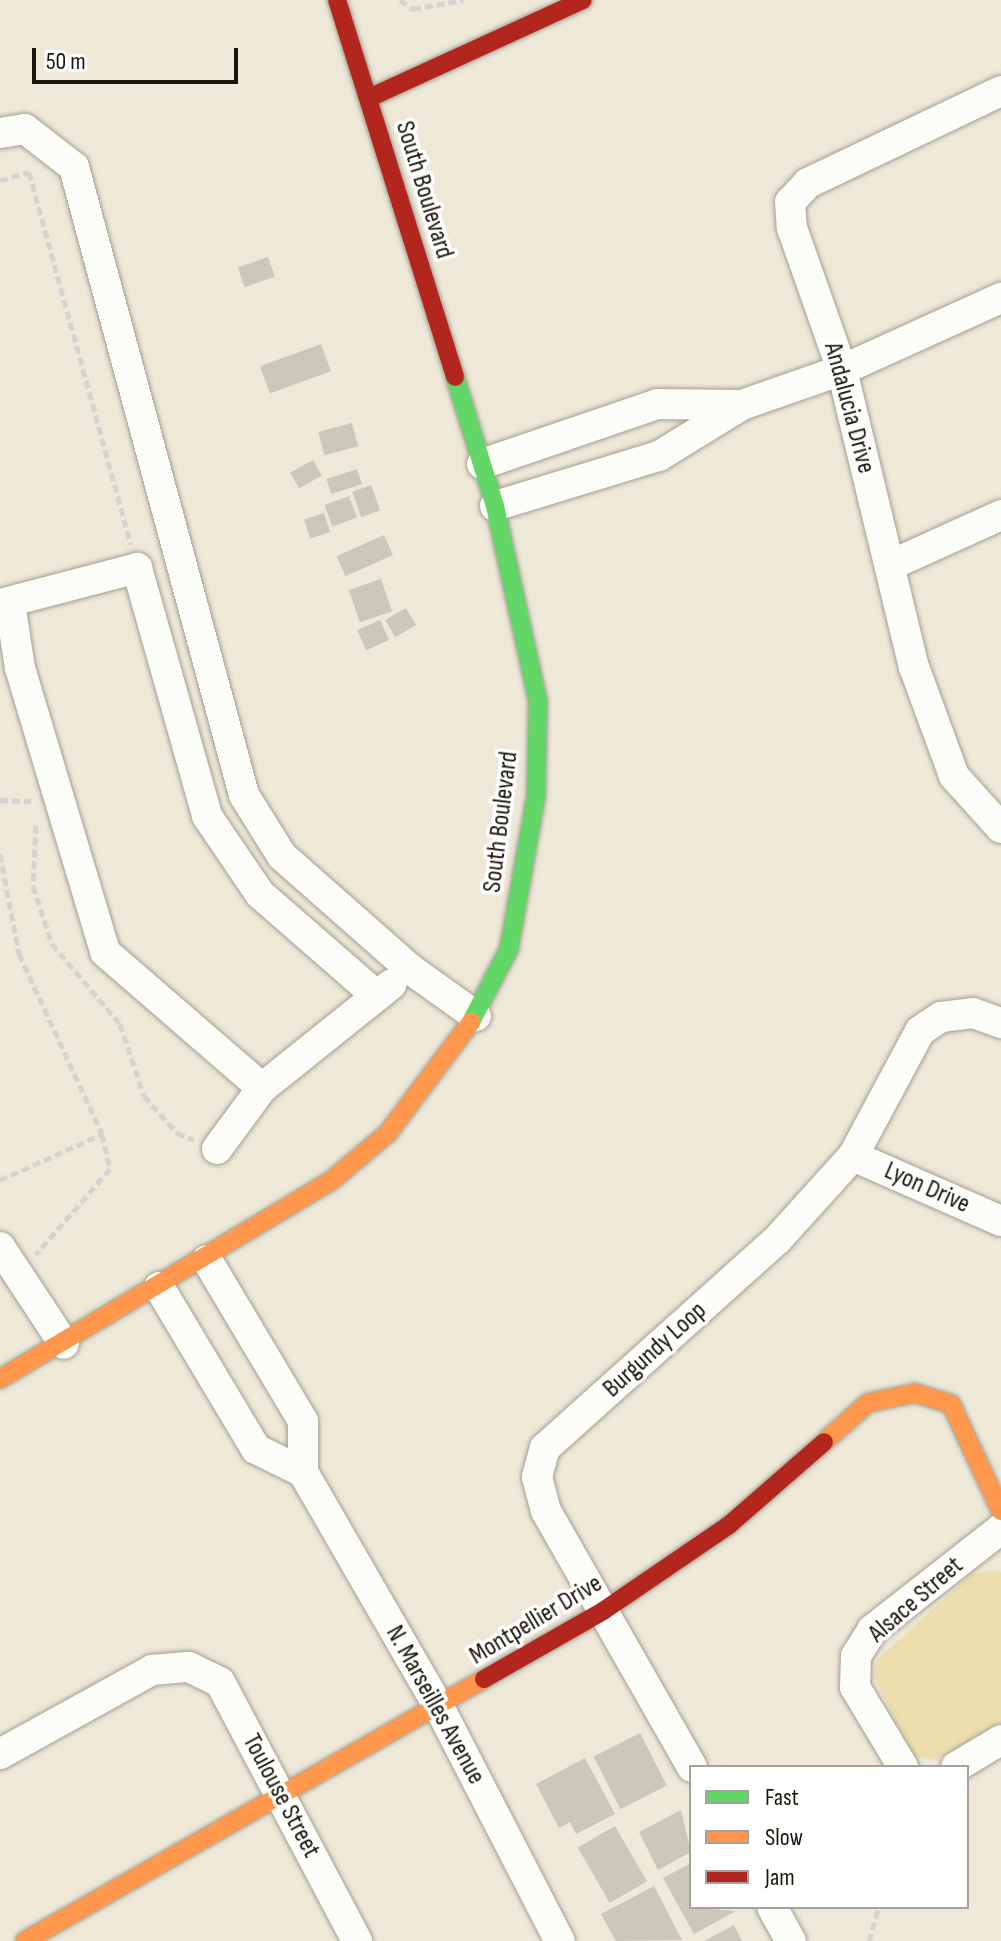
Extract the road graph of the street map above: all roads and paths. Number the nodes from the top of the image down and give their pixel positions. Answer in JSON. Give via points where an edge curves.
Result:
{"nodes":[{"id":1,"x":337,"y":0,"type":"edge"},
{"id":2,"x":400,"y":0,"type":"edge"},
{"id":3,"x":463,"y":0,"type":"edge"},
{"id":4,"x":583,"y":0,"type":"edge"},
{"id":5,"x":1001,"y":91,"type":"edge"},
{"id":6,"x":369,"y":98,"type":"junction"},
{"id":7,"x":0,"y":133,"type":"edge"},
{"id":8,"x":0,"y":180,"type":"edge"},
{"id":9,"x":1001,"y":298,"type":"edge"},
{"id":10,"x":842,"y":370,"type":"junction"},
{"id":11,"x":742,"y":405,"type":"junction"},
{"id":12,"x":482,"y":464,"type":"junction"},
{"id":13,"x":495,"y":506,"type":"junction"},
{"id":14,"x":1001,"y":515,"type":"edge"},
{"id":15,"x":891,"y":565,"type":"junction"},
{"id":16,"x":137,"y":568,"type":"junction"},
{"id":17,"x":5,"y":604,"type":"edge"},
{"id":18,"x":1001,"y":828,"type":"edge"},
{"id":19,"x":0,"y":854,"type":"edge"},
{"id":20,"x":410,"y":969,"type":"junction"},
{"id":21,"x":377,"y":996,"type":"junction"},
{"id":22,"x":476,"y":1016,"type":"junction"},
{"id":23,"x":1001,"y":1023,"type":"edge"},
{"id":24,"x":262,"y":1088,"type":"junction"},
{"id":25,"x":102,"y":1134,"type":"junction"},
{"id":26,"x":217,"y":1149,"type":"dead end"},
{"id":27,"x":853,"y":1156,"type":"junction"},
{"id":28,"x":0,"y":1180,"type":"edge"},
{"id":29,"x":1001,"y":1221,"type":"edge"},
{"id":30,"x":0,"y":1247,"type":"edge"},
{"id":31,"x":207,"y":1260,"type":"junction"},
{"id":32,"x":20,"y":1273,"type":"junction"},
{"id":33,"x":159,"y":1287,"type":"junction"},
{"id":34,"x":64,"y":1344,"type":"junction"},
{"id":35,"x":0,"y":1379,"type":"edge"},
{"id":36,"x":303,"y":1472,"type":"junction"},
{"id":37,"x":1001,"y":1511,"type":"edge"},
{"id":38,"x":1001,"y":1529,"type":"edge"},
{"id":39,"x":603,"y":1611,"type":"junction"},
{"id":40,"x":440,"y":1709,"type":"junction"},
{"id":41,"x":1001,"y":1740,"type":"edge"},
{"id":42,"x":0,"y":1754,"type":"edge"},
{"id":43,"x":691,"y":1765,"type":"edge"},
{"id":44,"x":902,"y":1765,"type":"edge"},
{"id":45,"x":959,"y":1765,"type":"edge"},
{"id":46,"x":279,"y":1790,"type":"junction"},
{"id":47,"x":773,"y":1909,"type":"edge"},
{"id":48,"x":878,"y":1909,"type":"edge"},
{"id":49,"x":25,"y":1941,"type":"edge"},
{"id":50,"x":357,"y":1941,"type":"edge"},
{"id":51,"x":560,"y":1941,"type":"edge"},
{"id":52,"x":791,"y":1941,"type":"edge"},
{"id":53,"x":869,"y":1941,"type":"edge"}],
"edges":[{"from":1,"to":6,"type":"main road","name":"South Boulevard"},
{"from":2,"to":3,"type":"path","via":[[413,9]]},
{"from":4,"to":6,"type":"main road"},
{"from":5,"to":10,"type":"street","name":"Andalucia Drive","via":[[808,183],[790,202],[792,228]]},
{"from":6,"to":12,"type":"main road","name":"South Boulevard"},
{"from":7,"to":20,"type":"street","via":[[25,129],[74,167],[244,795],[282,856]]},
{"from":8,"to":16,"type":"path","via":[[29,172]]},
{"from":9,"to":10,"type":"street"},
{"from":10,"to":11,"type":"street"},
{"from":10,"to":15,"type":"street","name":"Andalucia Drive"},
{"from":11,"to":12,"type":"street","via":[[646,407]]},
{"from":11,"to":13,"type":"street","via":[[659,456]]},
{"from":12,"to":13,"type":"main road","name":"South Boulevard"},
{"from":13,"to":22,"type":"main road","name":"South Boulevard","via":[[538,701],[536,796],[509,949]]},
{"from":14,"to":15,"type":"street"},
{"from":15,"to":18,"type":"street","name":"Andalucia Drive","via":[[914,667],[954,776]]},
{"from":16,"to":17,"type":"street"},
{"from":16,"to":21,"type":"street","via":[[207,816],[260,894]]},
{"from":17,"to":24,"type":"street","via":[[105,952]]},
{"from":19,"to":25,"type":"path","via":[[19,954]]},
{"from":20,"to":21,"type":"street"},
{"from":20,"to":22,"type":"street"},
{"from":21,"to":24,"type":"street"},
{"from":22,"to":31,"type":"main road","name":"South Boulevard","via":[[388,1133],[331,1181]]},
{"from":23,"to":27,"type":"street","name":"Burgundy Loop","via":[[973,1013],[941,1017],[920,1031]]},
{"from":24,"to":26,"type":"street"},
{"from":25,"to":28,"type":"path"},
{"from":25,"to":32,"type":"path","via":[[110,1169]]},
{"from":27,"to":29,"type":"street","name":"Lyon Drive"},
{"from":27,"to":39,"type":"street","name":"Burgundy Loop","via":[[777,1240],[545,1448],[537,1477],[546,1511]]},
{"from":30,"to":32,"type":"street"},
{"from":31,"to":33,"type":"main road","name":"South Boulevard"},
{"from":31,"to":36,"type":"street","via":[[303,1421]]},
{"from":32,"to":34,"type":"street"},
{"from":33,"to":34,"type":"main road","name":"South Boulevard"},
{"from":33,"to":36,"type":"street","via":[[256,1449]]},
{"from":34,"to":35,"type":"main road","name":"South Boulevard"},
{"from":36,"to":40,"type":"street","name":"N. Marseilles Avenue"},
{"from":37,"to":39,"type":"main road","name":"Montpellier Drive","via":[[951,1404],[915,1393],[868,1403],[729,1525]]},
{"from":38,"to":44,"type":"street","name":"Alsace Street","via":[[872,1630],[856,1656],[855,1687]]},
{"from":39,"to":40,"type":"main road","name":"Montpellier Drive"},
{"from":39,"to":43,"type":"street","name":"Burgundy Loop"},
{"from":40,"to":46,"type":"main road","name":"Montpellier Drive"},
{"from":40,"to":51,"type":"street","name":"N. Marseilles Avenue"},
{"from":41,"to":45,"type":"street"},
{"from":42,"to":46,"type":"street","name":"Toulouse Street","via":[[152,1670],[189,1667],[220,1682]]},
{"from":46,"to":49,"type":"main road","name":"Montpellier Drive"},
{"from":46,"to":50,"type":"street","name":"Toulouse Street"},
{"from":47,"to":52,"type":"street"},
{"from":48,"to":53,"type":"path"}]}
